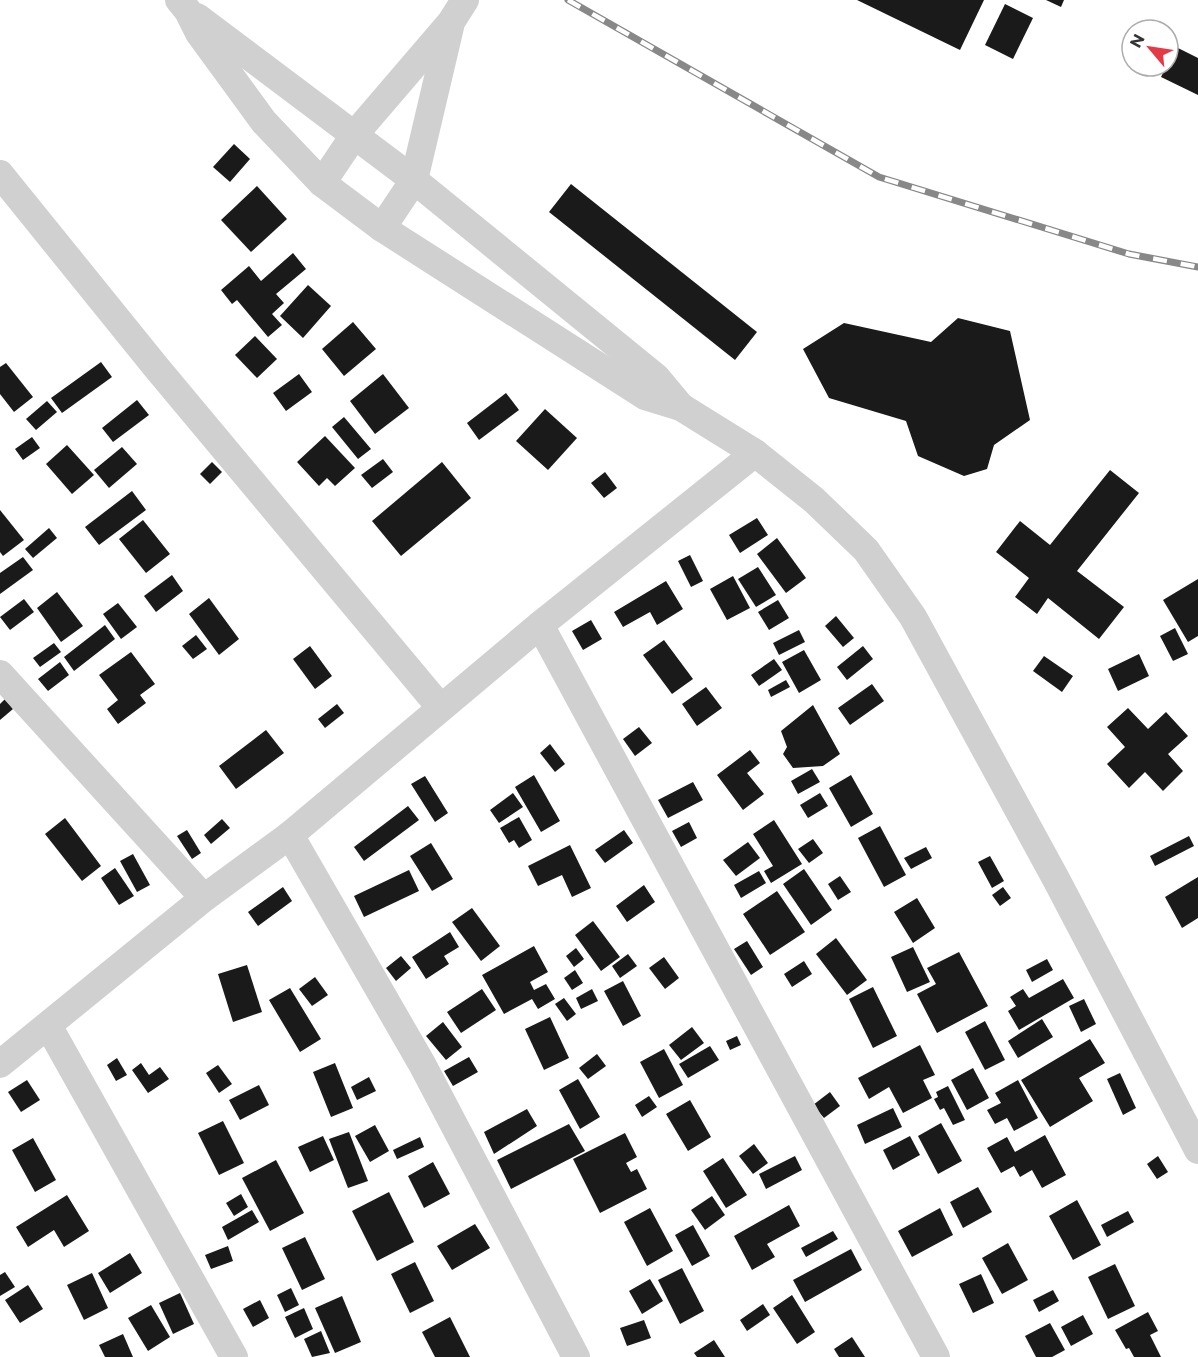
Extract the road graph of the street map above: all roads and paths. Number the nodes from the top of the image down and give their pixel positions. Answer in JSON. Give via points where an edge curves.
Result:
{"nodes":[{"id":1,"x":184,"y":5,"type":"edge"},
{"id":2,"x":458,"y":11,"type":"edge"},
{"id":3,"x":355,"y":134,"type":"junction"},
{"id":4,"x":0,"y":174,"type":"edge"},
{"id":5,"x":414,"y":180,"type":"junction"},
{"id":6,"x":322,"y":183,"type":"junction"},
{"id":7,"x":382,"y":228,"type":"junction"},
{"id":8,"x":681,"y":407,"type":"junction"},
{"id":9,"x":755,"y":453,"type":"junction"},
{"id":10,"x":540,"y":625,"type":"junction"},
{"id":11,"x":0,"y":674,"type":"edge"},
{"id":12,"x":440,"y":707,"type":"junction"},
{"id":13,"x":290,"y":835,"type":"junction"},
{"id":14,"x":204,"y":898,"type":"junction"},
{"id":15,"x":49,"y":1027,"type":"junction"},
{"id":16,"x":0,"y":1064,"type":"edge"},
{"id":17,"x":1198,"y":1150,"type":"edge"},
{"id":18,"x":234,"y":1357,"type":"edge"},
{"id":19,"x":576,"y":1357,"type":"edge"},
{"id":20,"x":936,"y":1357,"type":"edge"}],
"edges":[{"from":1,"to":3,"type":"street"},
{"from":1,"to":6,"type":"street","via":[[199,33],[264,122]]},
{"from":2,"to":3,"type":"street"},
{"from":2,"to":5,"type":"street"},
{"from":3,"to":5,"type":"street"},
{"from":3,"to":6,"type":"street"},
{"from":4,"to":12,"type":"street"},
{"from":5,"to":7,"type":"street"},
{"from":5,"to":8,"type":"street","via":[[656,377]]},
{"from":6,"to":7,"type":"street"},
{"from":7,"to":8,"type":"street","via":[[645,396]]},
{"from":8,"to":9,"type":"street"},
{"from":9,"to":10,"type":"street"},
{"from":9,"to":17,"type":"street","via":[[814,500],[866,550],[913,617]]},
{"from":10,"to":12,"type":"street"},
{"from":10,"to":20,"type":"street"},
{"from":11,"to":14,"type":"street"},
{"from":12,"to":13,"type":"street"},
{"from":13,"to":14,"type":"street"},
{"from":13,"to":19,"type":"street","via":[[422,1064]]},
{"from":14,"to":15,"type":"street"},
{"from":15,"to":16,"type":"street"},
{"from":15,"to":18,"type":"street"}]}
